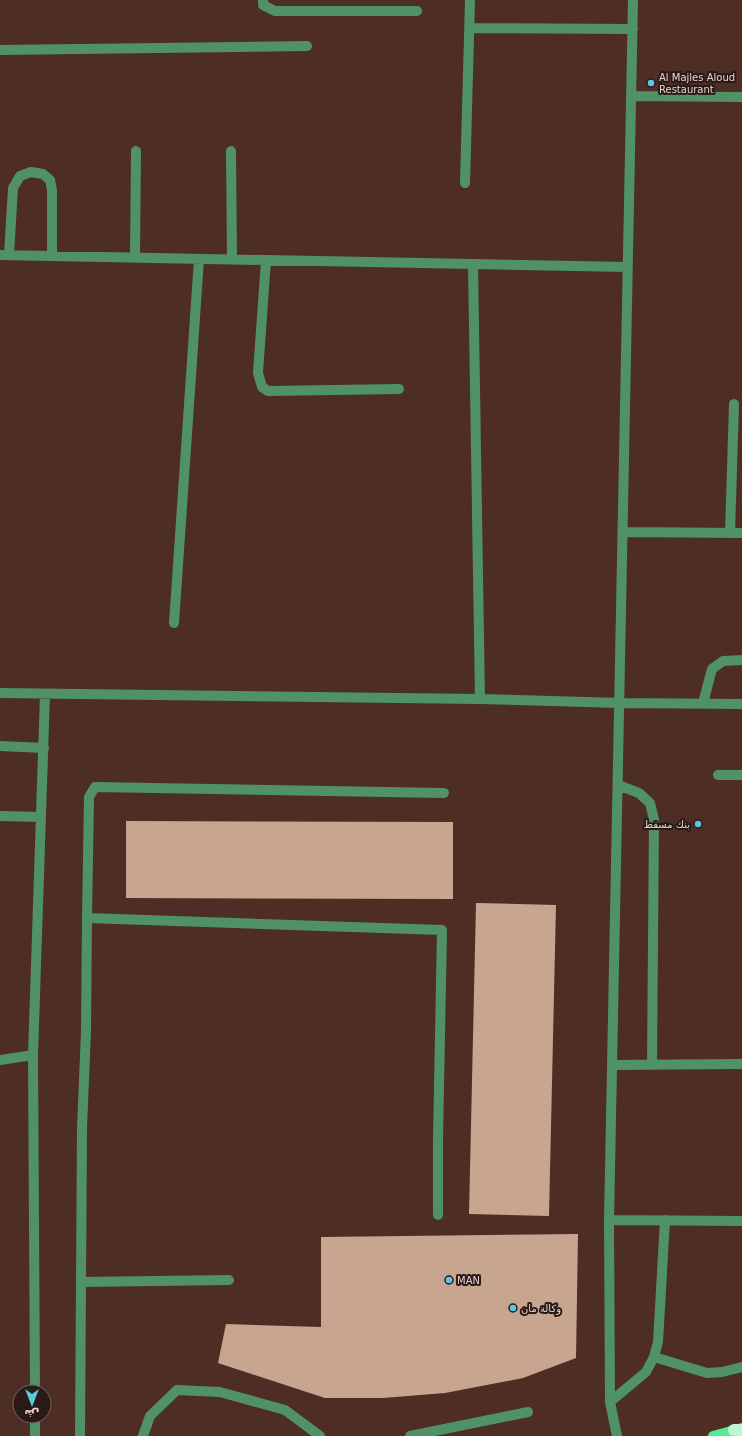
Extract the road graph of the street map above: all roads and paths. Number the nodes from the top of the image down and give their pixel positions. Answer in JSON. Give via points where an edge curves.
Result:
{"nodes":[{"id":1,"x":263,"y":0,"type":"edge"},
{"id":2,"x":470,"y":0,"type":"edge"},
{"id":3,"x":633,"y":0,"type":"edge"},
{"id":4,"x":417,"y":11,"type":"dead end"},
{"id":5,"x":470,"y":28,"type":"junction"},
{"id":6,"x":632,"y":29,"type":"junction"},
{"id":7,"x":307,"y":46,"type":"dead end"},
{"id":8,"x":0,"y":50,"type":"edge"},
{"id":9,"x":632,"y":96,"type":"junction"},
{"id":10,"x":742,"y":97,"type":"edge"},
{"id":11,"x":136,"y":151,"type":"dead end"},
{"id":12,"x":231,"y":151,"type":"dead end"},
{"id":13,"x":465,"y":183,"type":"dead end"},
{"id":14,"x":5,"y":255,"type":"edge"},
{"id":15,"x":52,"y":256,"type":"junction"},
{"id":16,"x":135,"y":258,"type":"junction"},
{"id":17,"x":199,"y":259,"type":"junction"},
{"id":18,"x":232,"y":259,"type":"junction"},
{"id":19,"x":266,"y":260,"type":"junction"},
{"id":20,"x":473,"y":264,"type":"junction"},
{"id":21,"x":628,"y":268,"type":"junction"},
{"id":22,"x":399,"y":388,"type":"dead end"},
{"id":23,"x":734,"y":404,"type":"dead end"},
{"id":24,"x":623,"y":532,"type":"junction"},
{"id":25,"x":730,"y":533,"type":"junction"},
{"id":26,"x":742,"y":533,"type":"edge"},
{"id":27,"x":174,"y":623,"type":"dead end"},
{"id":28,"x":742,"y":660,"type":"edge"},
{"id":29,"x":0,"y":693,"type":"edge"},
{"id":30,"x":46,"y":694,"type":"junction"},
{"id":31,"x":480,"y":699,"type":"junction"},
{"id":32,"x":620,"y":702,"type":"junction"},
{"id":33,"x":703,"y":703,"type":"junction"},
{"id":34,"x":742,"y":704,"type":"edge"},
{"id":35,"x":0,"y":746,"type":"edge"},
{"id":36,"x":44,"y":748,"type":"junction"},
{"id":37,"x":718,"y":775,"type":"dead end"},
{"id":38,"x":742,"y":775,"type":"edge"},
{"id":39,"x":618,"y":785,"type":"junction"},
{"id":40,"x":444,"y":793,"type":"dead end"},
{"id":41,"x":0,"y":816,"type":"edge"},
{"id":42,"x":41,"y":817,"type":"junction"},
{"id":43,"x":87,"y":918,"type":"junction"},
{"id":44,"x":33,"y":1055,"type":"junction"},
{"id":45,"x":0,"y":1060,"type":"edge"},
{"id":46,"x":742,"y":1064,"type":"edge"},
{"id":47,"x":612,"y":1065,"type":"junction"},
{"id":48,"x":652,"y":1065,"type":"junction"},
{"id":49,"x":438,"y":1215,"type":"dead end"},
{"id":50,"x":609,"y":1220,"type":"junction"},
{"id":51,"x":665,"y":1220,"type":"junction"},
{"id":52,"x":742,"y":1221,"type":"edge"},
{"id":53,"x":230,"y":1280,"type":"dead end"},
{"id":54,"x":80,"y":1282,"type":"junction"},
{"id":55,"x":654,"y":1357,"type":"junction"},
{"id":56,"x":742,"y":1367,"type":"edge"},
{"id":57,"x":35,"y":1384,"type":"edge"},
{"id":58,"x":610,"y":1402,"type":"junction"},
{"id":59,"x":528,"y":1412,"type":"dead end"},
{"id":60,"x":35,"y":1424,"type":"edge"},
{"id":61,"x":739,"y":1430,"type":"edge"},
{"id":62,"x":35,"y":1436,"type":"edge"},
{"id":63,"x":80,"y":1436,"type":"edge"},
{"id":64,"x":142,"y":1436,"type":"edge"},
{"id":65,"x":320,"y":1436,"type":"edge"},
{"id":66,"x":410,"y":1436,"type":"edge"},
{"id":67,"x":617,"y":1436,"type":"edge"},
{"id":68,"x":713,"y":1436,"type":"edge"}],
"edges":[{"from":1,"to":4,"type":"street","via":[[264,5],[275,11]]},
{"from":2,"to":5,"type":"street"},
{"from":3,"to":6,"type":"street"},
{"from":5,"to":6,"type":"street"},
{"from":5,"to":13,"type":"street"},
{"from":6,"to":9,"type":"street"},
{"from":7,"to":8,"type":"street"},
{"from":9,"to":10,"type":"street"},
{"from":9,"to":21,"type":"street"},
{"from":11,"to":16,"type":"street"},
{"from":12,"to":18,"type":"street"},
{"from":14,"to":15,"type":"street"},
{"from":14,"to":15,"type":"street","via":[[13,188],[20,176],[30,172],[43,174],[50,180]]},
{"from":15,"to":16,"type":"street"},
{"from":16,"to":17,"type":"street"},
{"from":17,"to":18,"type":"street"},
{"from":17,"to":27,"type":"street"},
{"from":18,"to":19,"type":"street"},
{"from":19,"to":20,"type":"street"},
{"from":19,"to":22,"type":"street","via":[[258,373],[262,387],[268,392]]},
{"from":20,"to":21,"type":"street"},
{"from":20,"to":31,"type":"street"},
{"from":21,"to":24,"type":"street"},
{"from":23,"to":25,"type":"street"},
{"from":24,"to":25,"type":"street"},
{"from":24,"to":32,"type":"street"},
{"from":25,"to":26,"type":"street"},
{"from":28,"to":33,"type":"street","via":[[723,661],[712,669]]},
{"from":29,"to":30,"type":"street"},
{"from":30,"to":31,"type":"street"},
{"from":30,"to":36,"type":"street"},
{"from":31,"to":32,"type":"street"},
{"from":32,"to":33,"type":"street"},
{"from":32,"to":39,"type":"street"},
{"from":33,"to":34,"type":"street"},
{"from":35,"to":36,"type":"street"},
{"from":36,"to":42,"type":"street"},
{"from":37,"to":38,"type":"street"},
{"from":39,"to":47,"type":"street"},
{"from":39,"to":48,"type":"street","via":[[639,793],[650,803],[654,820]]},
{"from":40,"to":43,"type":"street","via":[[95,787],[89,797]]},
{"from":41,"to":42,"type":"street"},
{"from":42,"to":44,"type":"street"},
{"from":43,"to":49,"type":"street","via":[[442,930]]},
{"from":43,"to":54,"type":"street"},
{"from":44,"to":45,"type":"street"},
{"from":44,"to":57,"type":"street"},
{"from":46,"to":48,"type":"street"},
{"from":47,"to":48,"type":"street"},
{"from":47,"to":50,"type":"street"},
{"from":50,"to":51,"type":"street"},
{"from":50,"to":58,"type":"street"},
{"from":51,"to":52,"type":"street"},
{"from":51,"to":55,"type":"street","via":[[658,1342]]},
{"from":53,"to":54,"type":"street"},
{"from":54,"to":63,"type":"street"},
{"from":55,"to":56,"type":"street","via":[[707,1373]]},
{"from":55,"to":58,"type":"street","via":[[646,1372]]},
{"from":58,"to":67,"type":"street"},
{"from":59,"to":66,"type":"street"},
{"from":60,"to":62,"type":"street"},
{"from":61,"to":68,"type":"main road"},
{"from":64,"to":65,"type":"street","via":[[150,1416],[177,1390],[220,1392],[285,1410]]}]}
